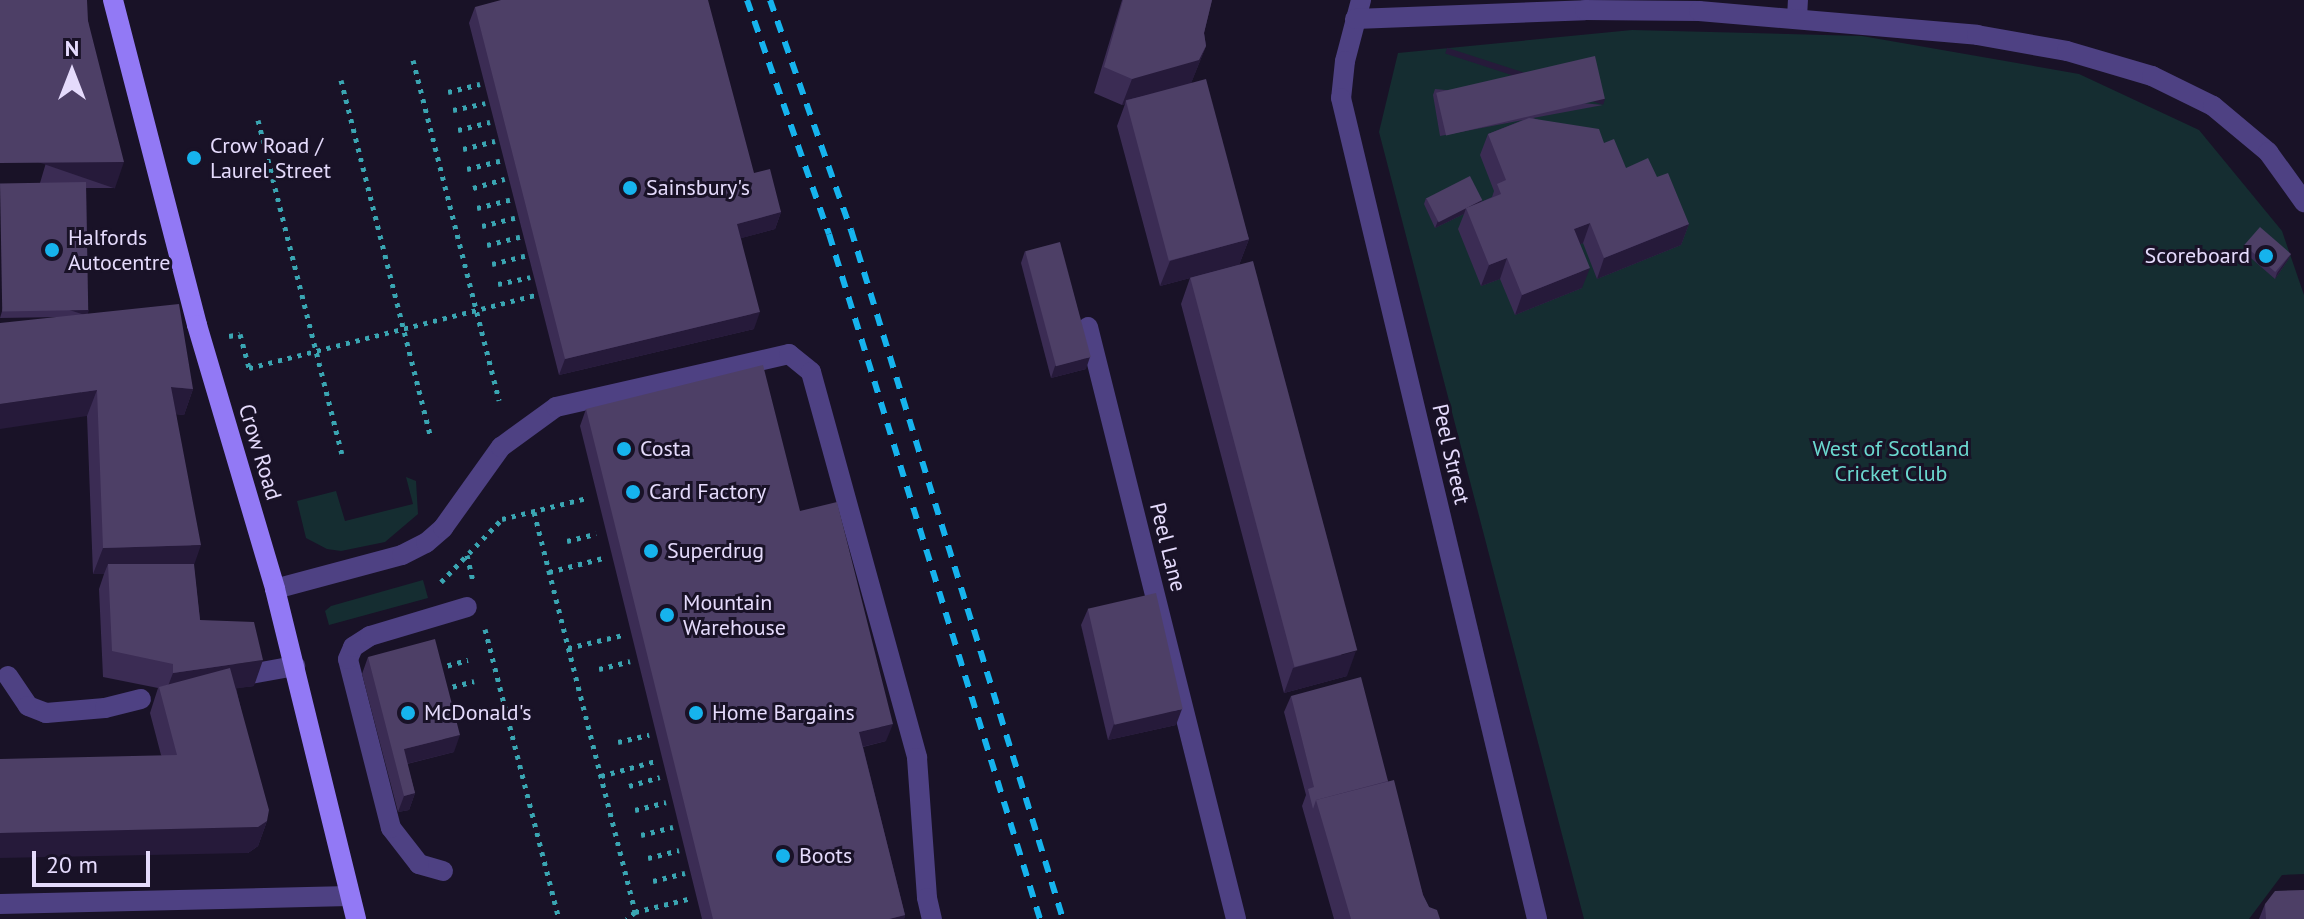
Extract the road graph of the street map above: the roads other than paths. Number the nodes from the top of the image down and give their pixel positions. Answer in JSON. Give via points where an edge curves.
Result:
{"nodes":[{"id":1,"x":113,"y":0,"type":"edge"},
{"id":2,"x":1585,"y":5,"type":"edge"},
{"id":3,"x":1700,"y":6,"type":"edge"},
{"id":4,"x":1358,"y":9,"type":"edge"},
{"id":5,"x":1798,"y":9,"type":"edge"},
{"id":6,"x":2304,"y":202,"type":"edge"},
{"id":7,"x":1088,"y":327,"type":"dead end"},
{"id":8,"x":275,"y":589,"type":"junction"},
{"id":9,"x":474,"y":612,"type":"road end"},
{"id":10,"x":295,"y":666,"type":"junction"},
{"id":11,"x":251,"y":674,"type":"edge"},
{"id":12,"x":8,"y":676,"type":"dead end"},
{"id":13,"x":141,"y":699,"type":"edge"},
{"id":14,"x":443,"y":871,"type":"dead end"},
{"id":15,"x":350,"y":896,"type":"junction"},
{"id":16,"x":0,"y":904,"type":"edge"},
{"id":17,"x":356,"y":919,"type":"edge"},
{"id":18,"x":932,"y":919,"type":"edge"},
{"id":19,"x":1236,"y":919,"type":"edge"},
{"id":20,"x":1537,"y":919,"type":"edge"}],
"edges":[{"from":1,"to":8,"type":"street","name":"Crow Road","via":[[203,343]]},
{"from":2,"to":3,"type":"street"},
{"from":2,"to":4,"type":"street"},
{"from":3,"to":5,"type":"street"},
{"from":4,"to":20,"type":"street","name":"Peel Street","via":[[1341,98]]},
{"from":5,"to":6,"type":"street","via":[[2067,51],[2152,76],[2213,106],[2268,152]]},
{"from":7,"to":19,"type":"street","name":"Peel Lane"},
{"from":8,"to":10,"type":"street","name":"Crow Road"},
{"from":8,"to":18,"type":"street","via":[[402,555],[426,543],[443,528],[501,447],[556,407],[789,354],[811,372],[917,758]]},
{"from":9,"to":14,"type":"street","via":[[370,636],[353,647],[348,659],[391,828],[419,864]]},
{"from":10,"to":11,"type":"street"},
{"from":10,"to":15,"type":"street","name":"Crow Road"},
{"from":12,"to":13,"type":"street","via":[[28,706],[46,713]]},
{"from":15,"to":16,"type":"street"},
{"from":15,"to":17,"type":"street","name":"Crow Road"}]}
